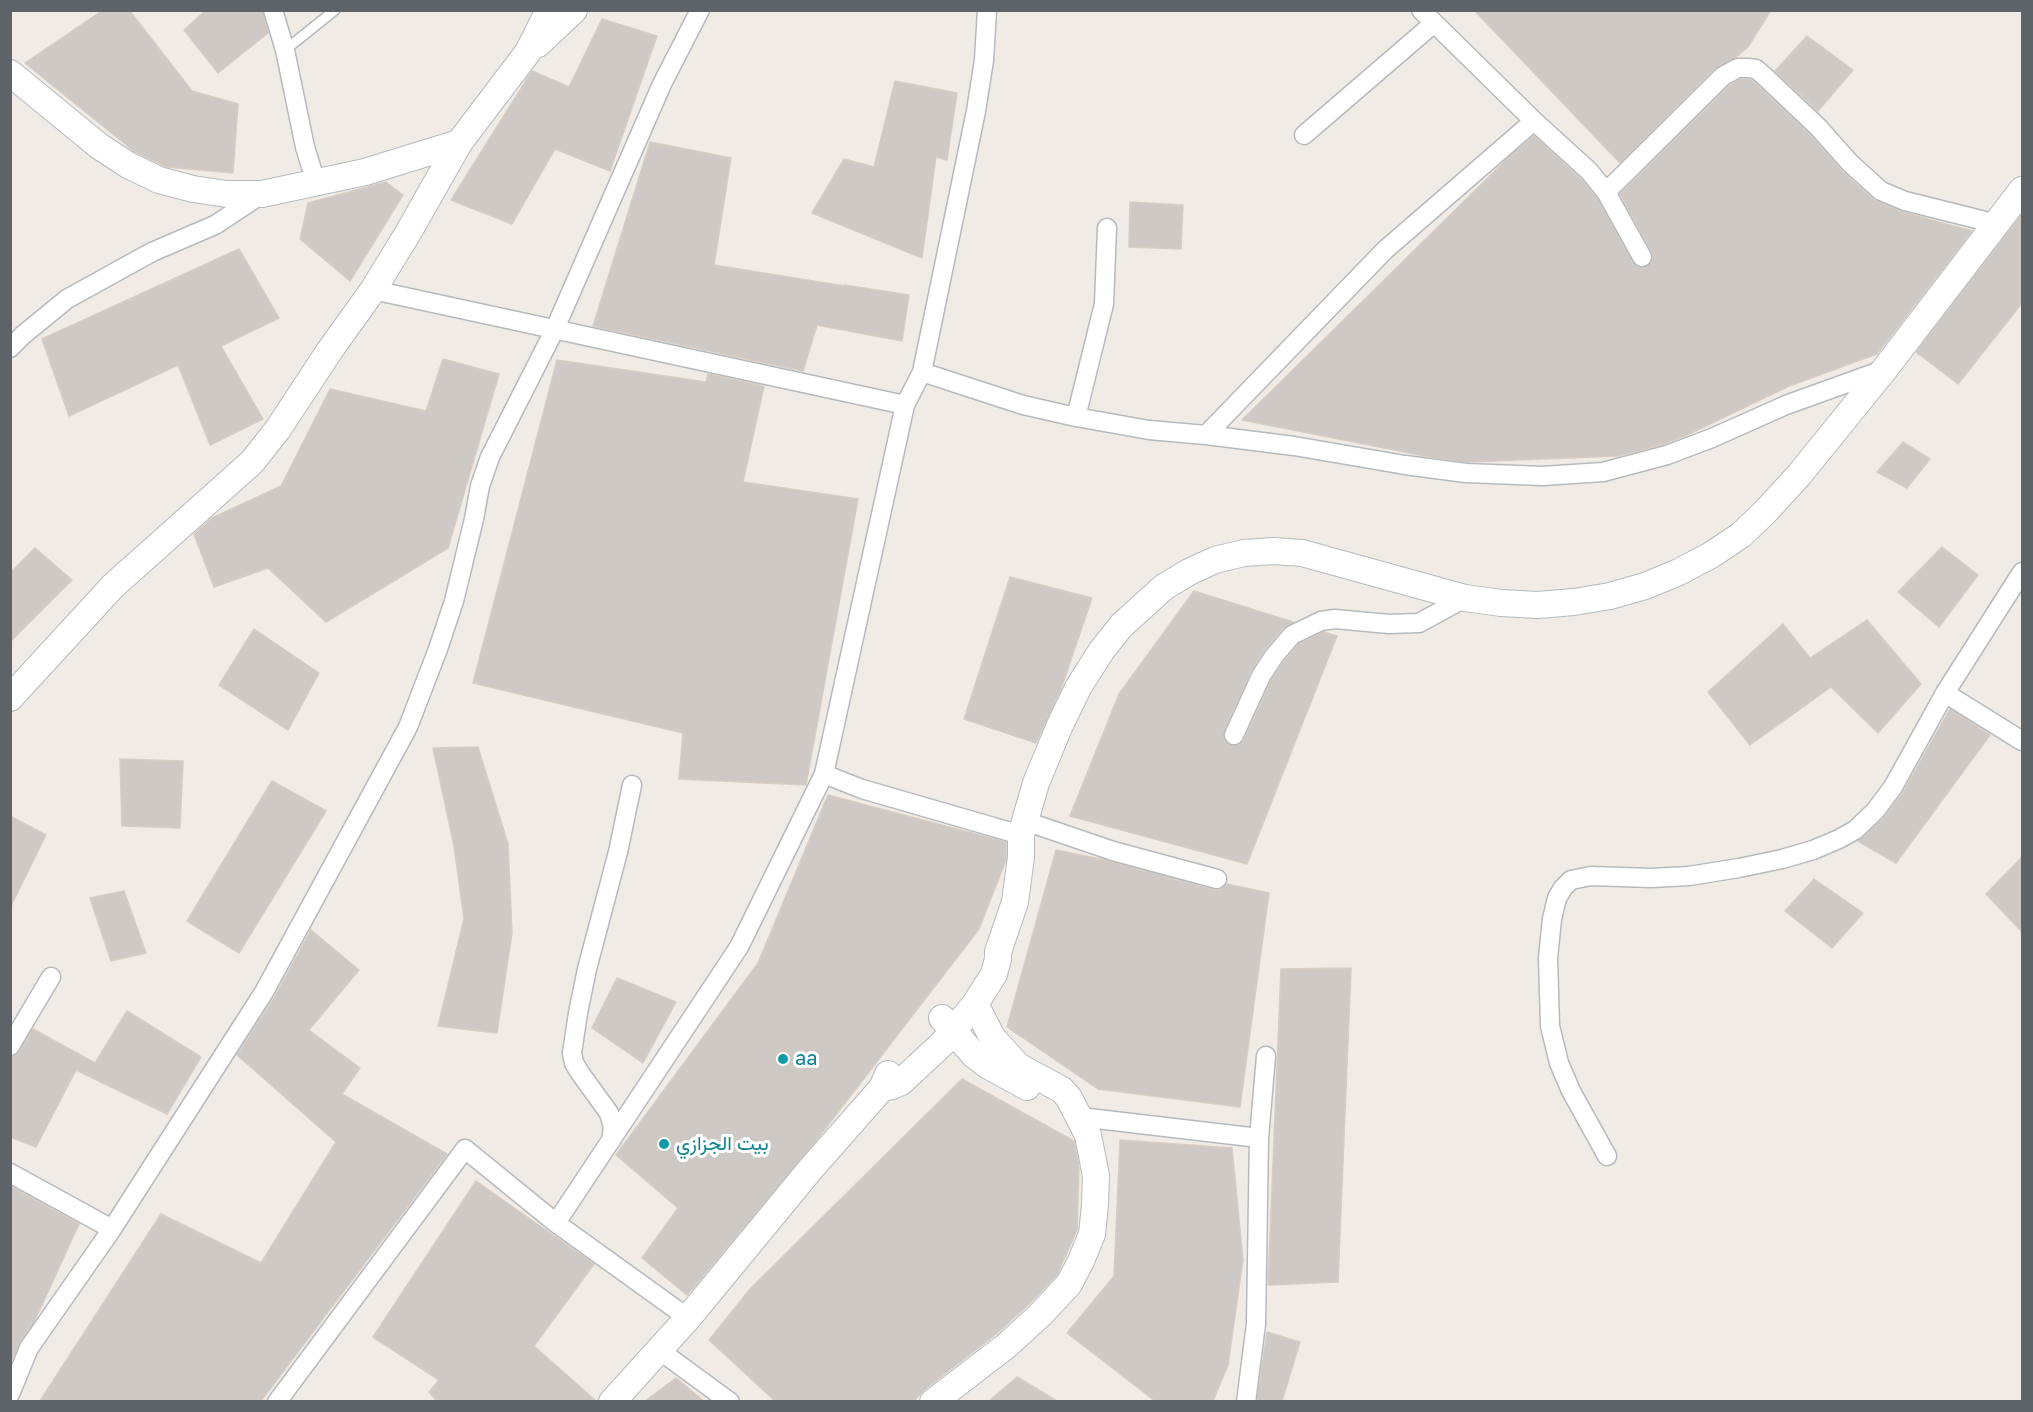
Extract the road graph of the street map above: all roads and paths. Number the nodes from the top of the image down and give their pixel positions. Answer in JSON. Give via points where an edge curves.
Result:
{"nodes":[{"id":1,"x":273,"y":10,"type":"edge"},
{"id":2,"x":335,"y":10,"type":"edge"},
{"id":3,"x":574,"y":10,"type":"edge"},
{"id":4,"x":700,"y":10,"type":"edge"},
{"id":5,"x":987,"y":10,"type":"edge"},
{"id":6,"x":544,"y":15,"type":"edge"},
{"id":7,"x":1427,"y":17,"type":"edge"},
{"id":8,"x":285,"y":50,"type":"junction"},
{"id":9,"x":528,"y":52,"type":"junction"},
{"id":10,"x":10,"y":73,"type":"edge"},
{"id":11,"x":1534,"y":121,"type":"junction"},
{"id":12,"x":1305,"y":135,"type":"dead end"},
{"id":13,"x":459,"y":143,"type":"junction"},
{"id":14,"x":316,"y":183,"type":"junction"},
{"id":15,"x":2022,"y":190,"type":"edge"},
{"id":16,"x":1606,"y":192,"type":"junction"},
{"id":17,"x":262,"y":194,"type":"junction"},
{"id":18,"x":1997,"y":224,"type":"junction"},
{"id":19,"x":1107,"y":228,"type":"dead end"},
{"id":20,"x":1642,"y":257,"type":"dead end"},
{"id":21,"x":373,"y":290,"type":"junction"},
{"id":22,"x":554,"y":331,"type":"junction"},
{"id":23,"x":10,"y":348,"type":"edge"},
{"id":24,"x":1884,"y":370,"type":"junction"},
{"id":25,"x":922,"y":372,"type":"junction"},
{"id":26,"x":905,"y":405,"type":"junction"},
{"id":27,"x":1076,"y":417,"type":"junction"},
{"id":28,"x":1206,"y":435,"type":"junction"},
{"id":29,"x":2022,"y":572,"type":"edge"},
{"id":30,"x":1466,"y":598,"type":"junction"},
{"id":31,"x":1945,"y":693,"type":"junction"},
{"id":32,"x":10,"y":698,"type":"edge"},
{"id":33,"x":1234,"y":735,"type":"dead end"},
{"id":34,"x":2022,"y":741,"type":"edge"},
{"id":35,"x":824,"y":774,"type":"junction"},
{"id":36,"x":632,"y":785,"type":"dead end"},
{"id":37,"x":1023,"y":828,"type":"junction"},
{"id":38,"x":1217,"y":879,"type":"dead end"},
{"id":39,"x":998,"y":952,"type":"junction"},
{"id":40,"x":51,"y":977,"type":"dead end"},
{"id":41,"x":975,"y":1004,"type":"junction"},
{"id":42,"x":948,"y":1025,"type":"junction"},
{"id":43,"x":10,"y":1046,"type":"edge"},
{"id":44,"x":1266,"y":1056,"type":"dead end"},
{"id":45,"x":1076,"y":1109,"type":"junction"},
{"id":46,"x":1259,"y":1138,"type":"junction"},
{"id":47,"x":610,"y":1143,"type":"junction"},
{"id":48,"x":1607,"y":1156,"type":"dead end"},
{"id":49,"x":10,"y":1173,"type":"edge"},
{"id":50,"x":556,"y":1223,"type":"junction"},
{"id":51,"x":112,"y":1229,"type":"junction"},
{"id":52,"x":688,"y":1318,"type":"junction"},
{"id":53,"x":659,"y":1350,"type":"junction"},
{"id":54,"x":10,"y":1394,"type":"edge"},
{"id":55,"x":277,"y":1401,"type":"edge"},
{"id":56,"x":612,"y":1401,"type":"edge"},
{"id":57,"x":730,"y":1401,"type":"edge"},
{"id":58,"x":933,"y":1401,"type":"edge"},
{"id":59,"x":1246,"y":1401,"type":"edge"}],
"edges":[{"from":1,"to":8,"type":"street"},
{"from":2,"to":8,"type":"lane"},
{"from":3,"to":9,"type":"street"},
{"from":4,"to":22,"type":"street","via":[[662,84]]},
{"from":5,"to":25,"type":"street","via":[[976,111]]},
{"from":6,"to":9,"type":"street"},
{"from":7,"to":11,"type":"street"},
{"from":7,"to":12,"type":"street"},
{"from":8,"to":14,"type":"street"},
{"from":9,"to":13,"type":"street"},
{"from":10,"to":17,"type":"street","via":[[99,146],[159,180],[227,194]]},
{"from":11,"to":16,"type":"street","via":[[1589,171]]},
{"from":11,"to":28,"type":"street","via":[[1385,250]]},
{"from":13,"to":14,"type":"street"},
{"from":13,"to":21,"type":"street"},
{"from":14,"to":17,"type":"street"},
{"from":15,"to":18,"type":"street"},
{"from":16,"to":18,"type":"street","via":[[1723,76],[1738,68],[1748,68],[1763,75],[1881,191],[1905,201]]},
{"from":16,"to":20,"type":"street"},
{"from":17,"to":23,"type":"street","via":[[215,225],[152,252],[67,299]]},
{"from":18,"to":24,"type":"street"},
{"from":19,"to":27,"type":"street","via":[[1104,304]]},
{"from":21,"to":22,"type":"street"},
{"from":21,"to":32,"type":"street","via":[[252,462],[113,586]]},
{"from":22,"to":26,"type":"street"},
{"from":22,"to":51,"type":"street","via":[[490,457],[454,601],[408,726],[264,992]]},
{"from":24,"to":28,"type":"street","via":[[1786,405],[1667,455],[1578,475],[1466,473]]},
{"from":24,"to":30,"type":"street","via":[[1766,511],[1741,535],[1711,555],[1645,586],[1610,596],[1538,605]]},
{"from":25,"to":26,"type":"street"},
{"from":25,"to":27,"type":"street","via":[[1023,405]]},
{"from":26,"to":35,"type":"street"},
{"from":27,"to":28,"type":"street"},
{"from":29,"to":31,"type":"street"},
{"from":30,"to":33,"type":"street","via":[[1419,623],[1335,619],[1292,634],[1261,676]]},
{"from":30,"to":37,"type":"street","via":[[1302,553],[1244,553],[1188,572],[1135,613],[1102,650],[1060,725]]},
{"from":31,"to":34,"type":"street"},
{"from":31,"to":48,"type":"street","via":[[1893,787],[1856,830],[1839,839],[1782,859],[1739,868],[1689,876],[1591,876],[1571,880],[1563,888],[1552,919],[1548,958],[1550,1026],[1559,1064]]},
{"from":35,"to":37,"type":"street","via":[[862,789]]},
{"from":35,"to":47,"type":"street","via":[[739,947]]},
{"from":36,"to":47,"type":"street","via":[[572,1053],[580,1073],[609,1113],[613,1127]]},
{"from":37,"to":38,"type":"street"},
{"from":37,"to":39,"type":"street","via":[[1015,902]]},
{"from":39,"to":41,"type":"street","via":[[994,974]]},
{"from":39,"to":42,"type":"street","via":[[982,963]]},
{"from":40,"to":43,"type":"street"},
{"from":41,"to":42,"type":"street"},
{"from":41,"to":45,"type":"street","via":[[992,1037],[1018,1066],[1062,1090]]},
{"from":42,"to":45,"type":"street","via":[[987,1065],[1053,1101]]},
{"from":42,"to":52,"type":"street","via":[[893,1069],[882,1088]]},
{"from":44,"to":46,"type":"street"},
{"from":45,"to":46,"type":"street"},
{"from":45,"to":58,"type":"street","via":[[1088,1135],[1096,1176],[1092,1234],[1081,1261],[1069,1284],[1041,1315]]},
{"from":46,"to":59,"type":"street","via":[[1256,1324]]},
{"from":47,"to":50,"type":"street"},
{"from":49,"to":51,"type":"street"},
{"from":50,"to":52,"type":"street"},
{"from":50,"to":55,"type":"street","via":[[465,1149]]},
{"from":51,"to":54,"type":"street","via":[[29,1348]]},
{"from":52,"to":53,"type":"street"},
{"from":53,"to":56,"type":"street"},
{"from":53,"to":57,"type":"street"}]}
